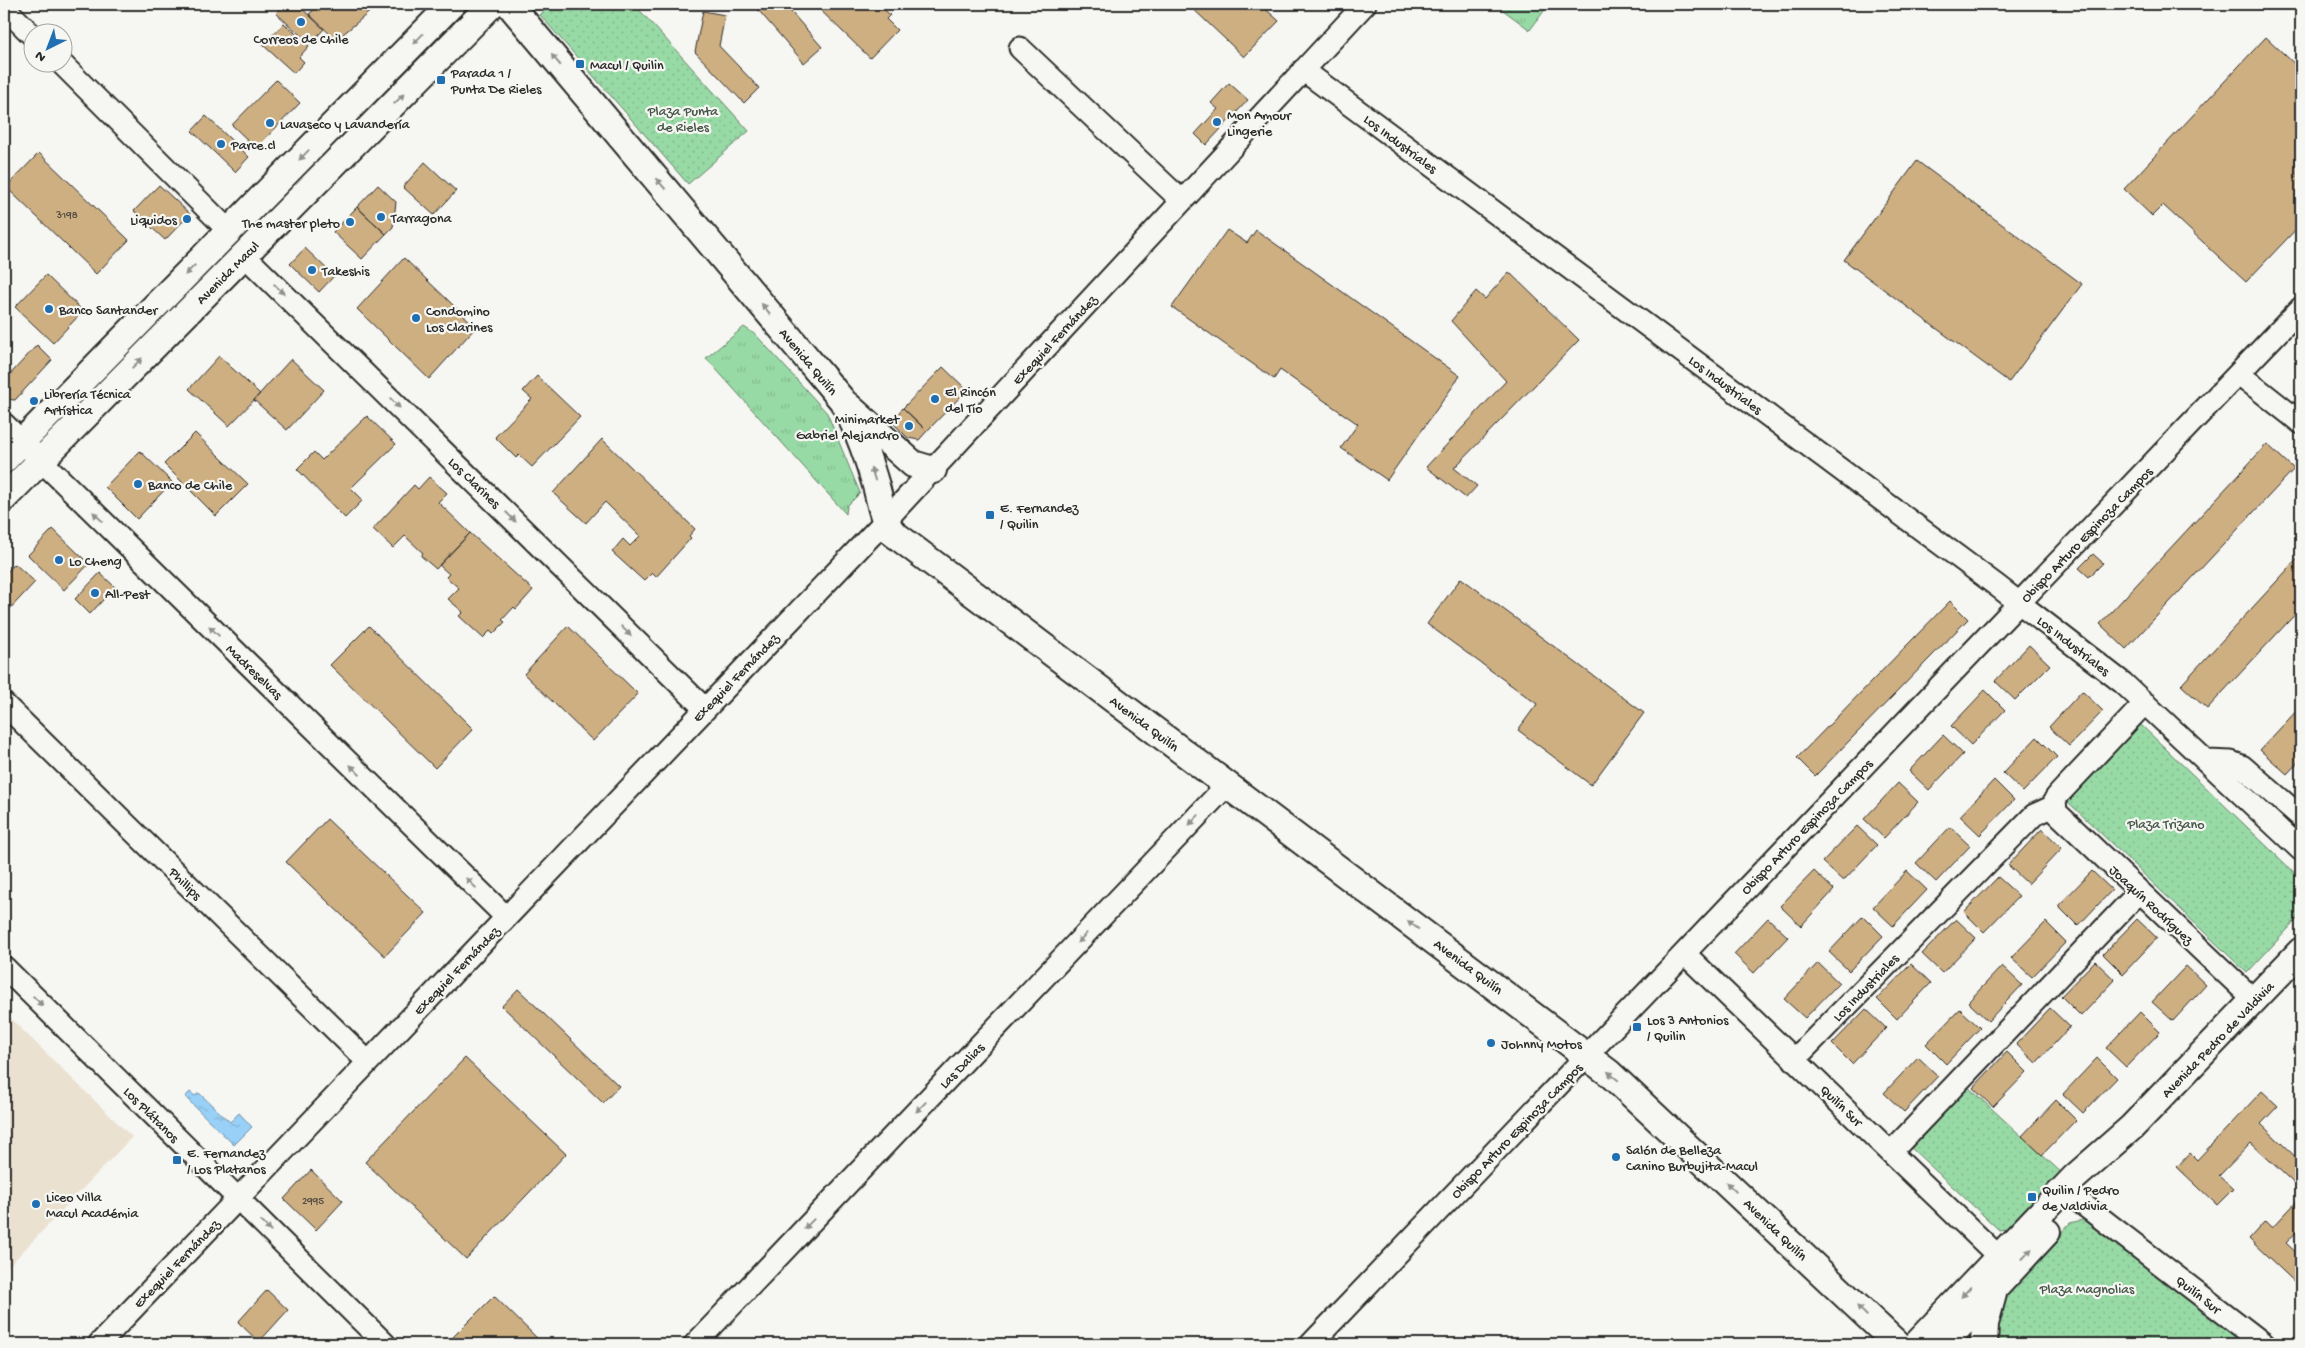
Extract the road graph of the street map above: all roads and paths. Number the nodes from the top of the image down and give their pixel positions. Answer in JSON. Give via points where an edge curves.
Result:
{"nodes":[{"id":1,"x":452,"y":4,"type":"edge"},
{"id":2,"x":492,"y":4,"type":"edge"},
{"id":3,"x":509,"y":4,"type":"edge"},
{"id":4,"x":1365,"y":4,"type":"edge"},
{"id":5,"x":4,"y":7,"type":"edge"},
{"id":6,"x":22,"y":25,"type":"edge"},
{"id":7,"x":1020,"y":48,"type":"dead end"},
{"id":8,"x":1304,"y":70,"type":"junction"},
{"id":9,"x":70,"y":72,"type":"edge"},
{"id":10,"x":1182,"y":200,"type":"junction"},
{"id":11,"x":229,"y":231,"type":"junction"},
{"id":12,"x":244,"y":254,"type":"junction"},
{"id":13,"x":2301,"y":308,"type":"edge"},
{"id":14,"x":2239,"y":374,"type":"junction"},
{"id":15,"x":842,"y":400,"type":"junction"},
{"id":16,"x":2301,"y":423,"type":"edge"},
{"id":17,"x":13,"y":433,"type":"edge"},
{"id":18,"x":4,"y":460,"type":"edge"},
{"id":19,"x":41,"y":460,"type":"junction"},
{"id":20,"x":933,"y":470,"type":"junction"},
{"id":21,"x":4,"y":498,"type":"edge"},
{"id":22,"x":885,"y":521,"type":"junction"},
{"id":23,"x":2020,"y":603,"type":"junction"},
{"id":24,"x":2145,"y":703,"type":"junction"},
{"id":25,"x":4,"y":704,"type":"edge"},
{"id":26,"x":705,"y":709,"type":"junction"},
{"id":27,"x":2208,"y":761,"type":"junction"},
{"id":28,"x":1227,"y":785,"type":"junction"},
{"id":29,"x":2054,"y":806,"type":"junction"},
{"id":30,"x":2301,"y":817,"type":"edge"},
{"id":31,"x":2301,"y":850,"type":"edge"},
{"id":32,"x":2139,"y":892,"type":"junction"},
{"id":33,"x":506,"y":918,"type":"junction"},
{"id":34,"x":2301,"y":951,"type":"edge"},
{"id":35,"x":1685,"y":954,"type":"junction"},
{"id":36,"x":4,"y":967,"type":"edge"},
{"id":37,"x":2254,"y":1000,"type":"junction"},
{"id":38,"x":1587,"y":1056,"type":"junction"},
{"id":39,"x":1794,"y":1060,"type":"junction"},
{"id":40,"x":368,"y":1062,"type":"junction"},
{"id":41,"x":1891,"y":1152,"type":"junction"},
{"id":42,"x":2070,"y":1194,"type":"junction"},
{"id":43,"x":237,"y":1199,"type":"junction"},
{"id":44,"x":1999,"y":1257,"type":"junction"},
{"id":45,"x":1994,"y":1290,"type":"junction"},
{"id":46,"x":99,"y":1344,"type":"edge"},
{"id":47,"x":386,"y":1344,"type":"edge"},
{"id":48,"x":695,"y":1344,"type":"edge"},
{"id":49,"x":1311,"y":1344,"type":"edge"},
{"id":50,"x":1897,"y":1344,"type":"edge"},
{"id":51,"x":1916,"y":1344,"type":"edge"},
{"id":52,"x":1944,"y":1344,"type":"edge"},
{"id":53,"x":1984,"y":1344,"type":"edge"},
{"id":54,"x":2264,"y":1344,"type":"edge"}],
"edges":[{"from":1,"to":11,"type":"main road","name":"Avenida Macul","one_way":true},
{"from":12,"to":2,"type":"main road","name":"Avenida Macul","one_way":true},
{"from":15,"to":3,"type":"main road","name":"Avenida Quilín","one_way":true},
{"from":4,"to":8,"type":"street","name":"Exequiel Fernández"},
{"from":5,"to":6,"type":"street"},
{"from":7,"to":10,"type":"street"},
{"from":8,"to":10,"type":"street","name":"Exequiel Fernández"},
{"from":8,"to":23,"type":"street","name":"Los Industriales"},
{"from":9,"to":11,"type":"street"},
{"from":10,"to":20,"type":"street","name":"Exequiel Fernández"},
{"from":11,"to":17,"type":"main road","name":"Avenida Macul","one_way":true},
{"from":19,"to":12,"type":"main road","name":"Avenida Macul","one_way":true},
{"from":12,"to":26,"type":"street","name":"Los Clarines","one_way":true},
{"from":13,"to":14,"type":"street","name":"Obispo Arturo Espinoza Campos"},
{"from":14,"to":16,"type":"street"},
{"from":14,"to":23,"type":"street","name":"Obispo Arturo Espinoza Campos"},
{"from":15,"to":20,"type":"main road","via":[[913,464]]},
{"from":22,"to":15,"type":"main road","name":"Avenida Quilín","one_way":true,"via":[[867,456]]},
{"from":17,"to":18,"type":"main road","name":"Avenida Macul"},
{"from":17,"to":19,"type":"street","name":"Madreselvas"},
{"from":19,"to":21,"type":"main road","name":"Avenida Macul"},
{"from":33,"to":19,"type":"street","name":"Madreselvas","one_way":true},
{"from":20,"to":22,"type":"street","name":"Exequiel Fernández"},
{"from":22,"to":26,"type":"street","name":"Exequiel Fernández"},
{"from":22,"to":28,"type":"main road","name":"Avenida Quilín","via":[[893,533],[913,549]]},
{"from":23,"to":24,"type":"street","name":"Los Industriales"},
{"from":23,"to":35,"type":"street","name":"Obispo Arturo Espinoza Campos"},
{"from":24,"to":27,"type":"street","name":"Los Industriales"},
{"from":24,"to":29,"type":"street","via":[[2059,794]]},
{"from":25,"to":40,"type":"street","name":"Phillips"},
{"from":26,"to":33,"type":"street","name":"Exequiel Fernández"},
{"from":27,"to":30,"type":"street","via":[[2242,766]]},
{"from":27,"to":31,"type":"street","name":"Los Industriales"},
{"from":38,"to":28,"type":"main road","name":"Avenida Quilín","one_way":true},
{"from":28,"to":48,"type":"street","name":"Las Dalias","one_way":true},
{"from":29,"to":32,"type":"street","name":"Joaquín Rodríguez","via":[[2063,821]]},
{"from":29,"to":39,"type":"street","name":"Los Industriales","via":[[2034,815]]},
{"from":32,"to":37,"type":"street","name":"Joaquín Rodríguez"},
{"from":32,"to":41,"type":"street"},
{"from":33,"to":40,"type":"street","name":"Exequiel Fernández"},
{"from":34,"to":37,"type":"main road","name":"Avenida Pedro de Valdivia"},
{"from":35,"to":38,"type":"street","name":"Obispo Arturo Espinoza Campos"},
{"from":35,"to":39,"type":"street","name":"Quilín Sur"},
{"from":36,"to":43,"type":"street","name":"Los Plátanos","one_way":true},
{"from":37,"to":42,"type":"main road","name":"Avenida Pedro de Valdivia"},
{"from":38,"to":49,"type":"street","name":"Obispo Arturo Espinoza Campos"},
{"from":50,"to":38,"type":"main road","name":"Avenida Quilín","one_way":true,"via":[[1628,1088]]},
{"from":39,"to":41,"type":"street","name":"Quilín Sur"},
{"from":40,"to":43,"type":"street","name":"Exequiel Fernández"},
{"from":41,"to":44,"type":"street","name":"Quilín Sur"},
{"from":42,"to":44,"type":"main road","name":"Avenida Pedro de Valdivia"},
{"from":45,"to":42,"type":"main road","name":"Avenida Pedro de Valdivia","one_way":true},
{"from":42,"to":54,"type":"street","name":"Quilín Sur"},
{"from":43,"to":46,"type":"street","name":"Exequiel Fernández"},
{"from":43,"to":47,"type":"street","name":"Los Plátanos","one_way":true},
{"from":44,"to":51,"type":"main road","name":"Avenida Pedro de Valdivia","one_way":true},
{"from":45,"to":52,"type":"main road","name":"Avenida Pedro de Valdivia"},
{"from":45,"to":53,"type":"main road","via":[[1986,1318]]}]}
